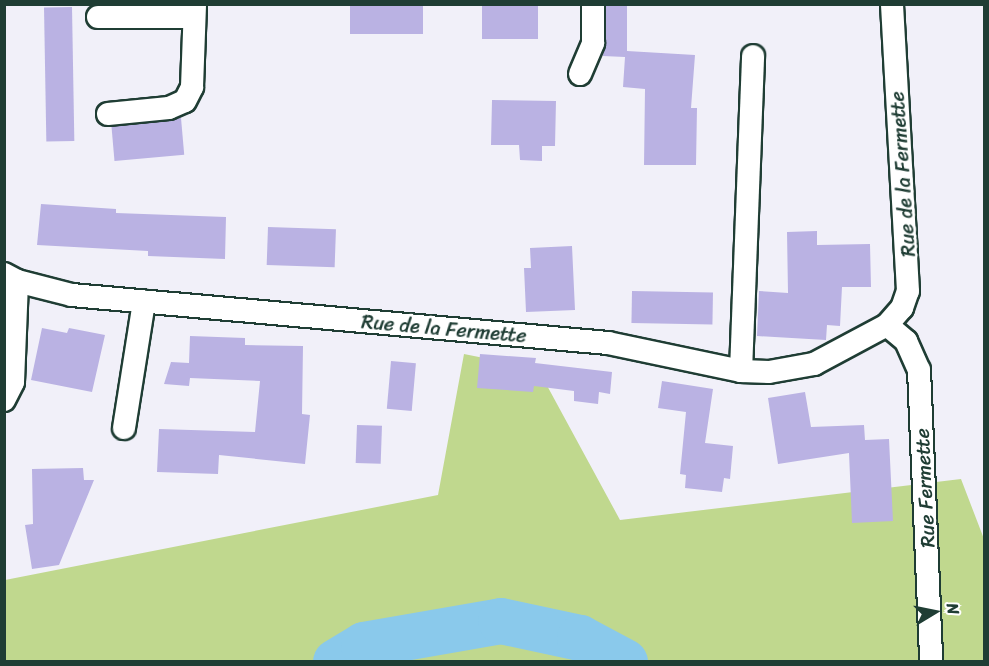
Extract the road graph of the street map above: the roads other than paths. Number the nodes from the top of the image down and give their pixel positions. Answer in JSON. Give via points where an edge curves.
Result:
{"nodes":[{"id":1,"x":593,"y":4,"type":"edge"},
{"id":2,"x":892,"y":4,"type":"edge"},
{"id":3,"x":195,"y":11,"type":"edge"},
{"id":4,"x":98,"y":17,"type":"dead end"},
{"id":5,"x":753,"y":56,"type":"dead end"},
{"id":6,"x":580,"y":74,"type":"dead end"},
{"id":7,"x":108,"y":114,"type":"dead end"},
{"id":8,"x":11,"y":277,"type":"edge"},
{"id":9,"x":144,"y":302,"type":"junction"},
{"id":10,"x":888,"y":325,"type":"junction"},
{"id":11,"x":741,"y":371,"type":"junction"},
{"id":12,"x":4,"y":400,"type":"edge"},
{"id":13,"x":124,"y":428,"type":"dead end"},
{"id":14,"x":931,"y":662,"type":"edge"}],
"edges":[{"from":1,"to":6,"type":"street","via":[[593,43]]},
{"from":2,"to":10,"type":"street","name":"Rue de la Fermette","via":[[909,270],[902,308]]},
{"from":3,"to":4,"type":"street"},
{"from":3,"to":7,"type":"street","via":[[192,87],[185,101],[169,108]]},
{"from":5,"to":11,"type":"street"},
{"from":8,"to":9,"type":"street","name":"Rue de la Fermette","via":[[72,295]]},
{"from":8,"to":12,"type":"street","name":"Rue de la Fermette","via":[[14,382]]},
{"from":9,"to":11,"type":"street","name":"Rue de la Fermette","via":[[608,343]]},
{"from":9,"to":13,"type":"street"},
{"from":10,"to":11,"type":"street","name":"Rue de la Fermette","via":[[814,364],[769,372]]},
{"from":10,"to":14,"type":"street","name":"Rue Fermette","via":[[906,341],[919,370]]}]}
